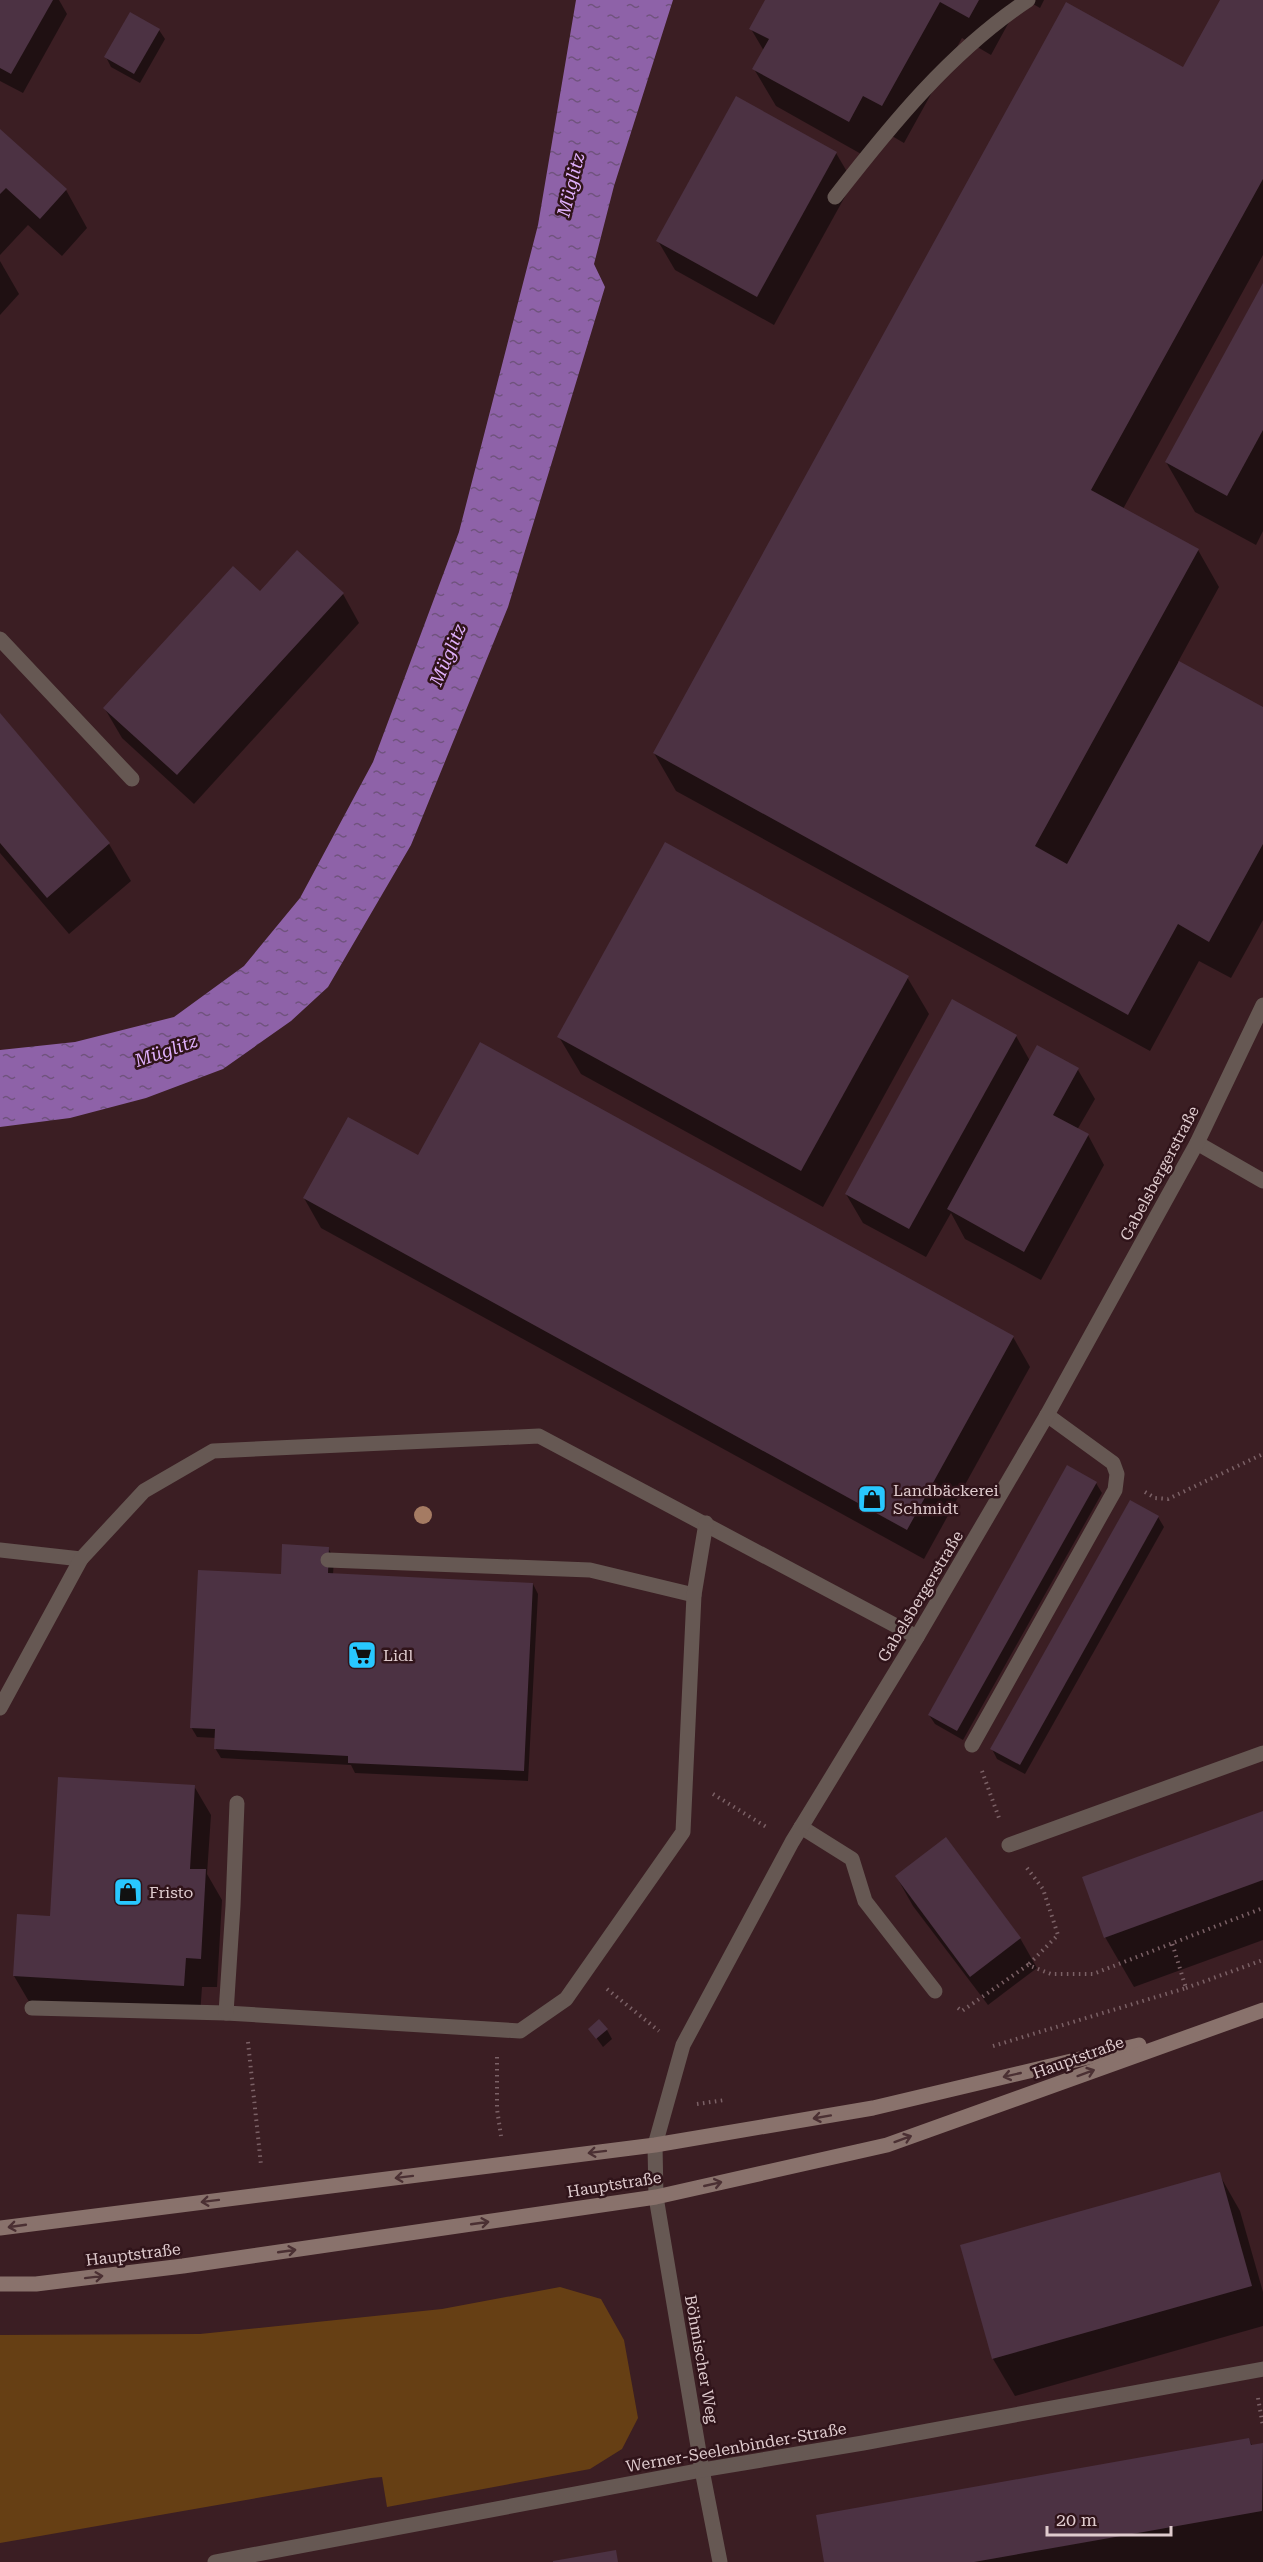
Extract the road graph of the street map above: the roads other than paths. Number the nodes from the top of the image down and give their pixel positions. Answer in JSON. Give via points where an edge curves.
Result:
{"nodes":[{"id":1,"x":1028,"y":0,"type":"edge"},
{"id":2,"x":835,"y":197,"type":"dead end"},
{"id":3,"x":0,"y":639,"type":"edge"},
{"id":4,"x":132,"y":779,"type":"dead end"},
{"id":5,"x":1263,"y":1005,"type":"edge"},
{"id":6,"x":1197,"y":1143,"type":"junction"},
{"id":7,"x":1263,"y":1181,"type":"edge"},
{"id":8,"x":1047,"y":1415,"type":"junction"},
{"id":9,"x":706,"y":1523,"type":"junction"},
{"id":10,"x":0,"y":1550,"type":"edge"},
{"id":11,"x":81,"y":1559,"type":"junction"},
{"id":12,"x":328,"y":1560,"type":"dead end"},
{"id":13,"x":694,"y":1595,"type":"junction"},
{"id":14,"x":917,"y":1637,"type":"junction"},
{"id":15,"x":0,"y":1708,"type":"edge"},
{"id":16,"x":972,"y":1745,"type":"road end"},
{"id":17,"x":1263,"y":1753,"type":"edge"},
{"id":18,"x":237,"y":1803,"type":"dead end"},
{"id":19,"x":801,"y":1827,"type":"junction"},
{"id":20,"x":1009,"y":1845,"type":"road end"},
{"id":21,"x":935,"y":1990,"type":"road end"},
{"id":22,"x":32,"y":2008,"type":"dead end"},
{"id":23,"x":1263,"y":2010,"type":"edge"},
{"id":24,"x":226,"y":2013,"type":"junction"},
{"id":25,"x":1212,"y":2028,"type":"junction"},
{"id":26,"x":655,"y":2145,"type":"junction"},
{"id":27,"x":656,"y":2197,"type":"junction"},
{"id":28,"x":0,"y":2228,"type":"edge"},
{"id":29,"x":0,"y":2284,"type":"edge"},
{"id":30,"x":1263,"y":2369,"type":"edge"},
{"id":31,"x":702,"y":2470,"type":"junction"},
{"id":32,"x":215,"y":2562,"type":"edge"},
{"id":33,"x":720,"y":2562,"type":"edge"}],
"edges":[{"from":1,"to":2,"type":"street","via":[[956,58],[888,128]]},
{"from":3,"to":4,"type":"street"},
{"from":5,"to":6,"type":"street","name":"Gabelsbergerstraße"},
{"from":6,"to":7,"type":"street"},
{"from":6,"to":8,"type":"street","name":"Gabelsbergerstraße"},
{"from":8,"to":14,"type":"street","name":"Gabelsbergerstraße"},
{"from":8,"to":16,"type":"street","via":[[1113,1463],[1117,1474],[1115,1490]]},
{"from":9,"to":11,"type":"street","via":[[539,1436],[213,1451],[144,1491]]},
{"from":9,"to":13,"type":"street"},
{"from":9,"to":14,"type":"street"},
{"from":10,"to":11,"type":"street"},
{"from":11,"to":15,"type":"street"},
{"from":12,"to":13,"type":"street","via":[[590,1570]]},
{"from":13,"to":24,"type":"street","via":[[683,1832],[566,1999],[520,2031]]},
{"from":14,"to":19,"type":"street","name":"Gabelsbergerstraße"},
{"from":17,"to":20,"type":"street"},
{"from":18,"to":24,"type":"street"},
{"from":19,"to":21,"type":"street","via":[[852,1859],[865,1901]]},
{"from":19,"to":26,"type":"street","name":"Gabelsbergerstraße","via":[[683,2045]]},
{"from":22,"to":24,"type":"street"},
{"from":23,"to":25,"type":"main road","name":"Hauptstraße"},
{"from":25,"to":26,"type":"main road","name":"Hauptstraße","one_way":true,"via":[[873,2108]]},
{"from":27,"to":25,"type":"main road","name":"Hauptstraße","one_way":true,"via":[[887,2145]]},
{"from":26,"to":27,"type":"street","name":"Böhmischer Weg"},
{"from":26,"to":28,"type":"main road","name":"Hauptstraße","one_way":true},
{"from":29,"to":27,"type":"main road","name":"Hauptstraße","one_way":true,"via":[[36,2284],[172,2268]]},
{"from":27,"to":31,"type":"street","name":"Böhmischer Weg"},
{"from":30,"to":31,"type":"street","name":"Werner-Seelenbinder-Straße"},
{"from":31,"to":32,"type":"street","name":"Werner-Seelenbinder-Straße"},
{"from":31,"to":33,"type":"street","name":"Böhmischer Weg"}]}
